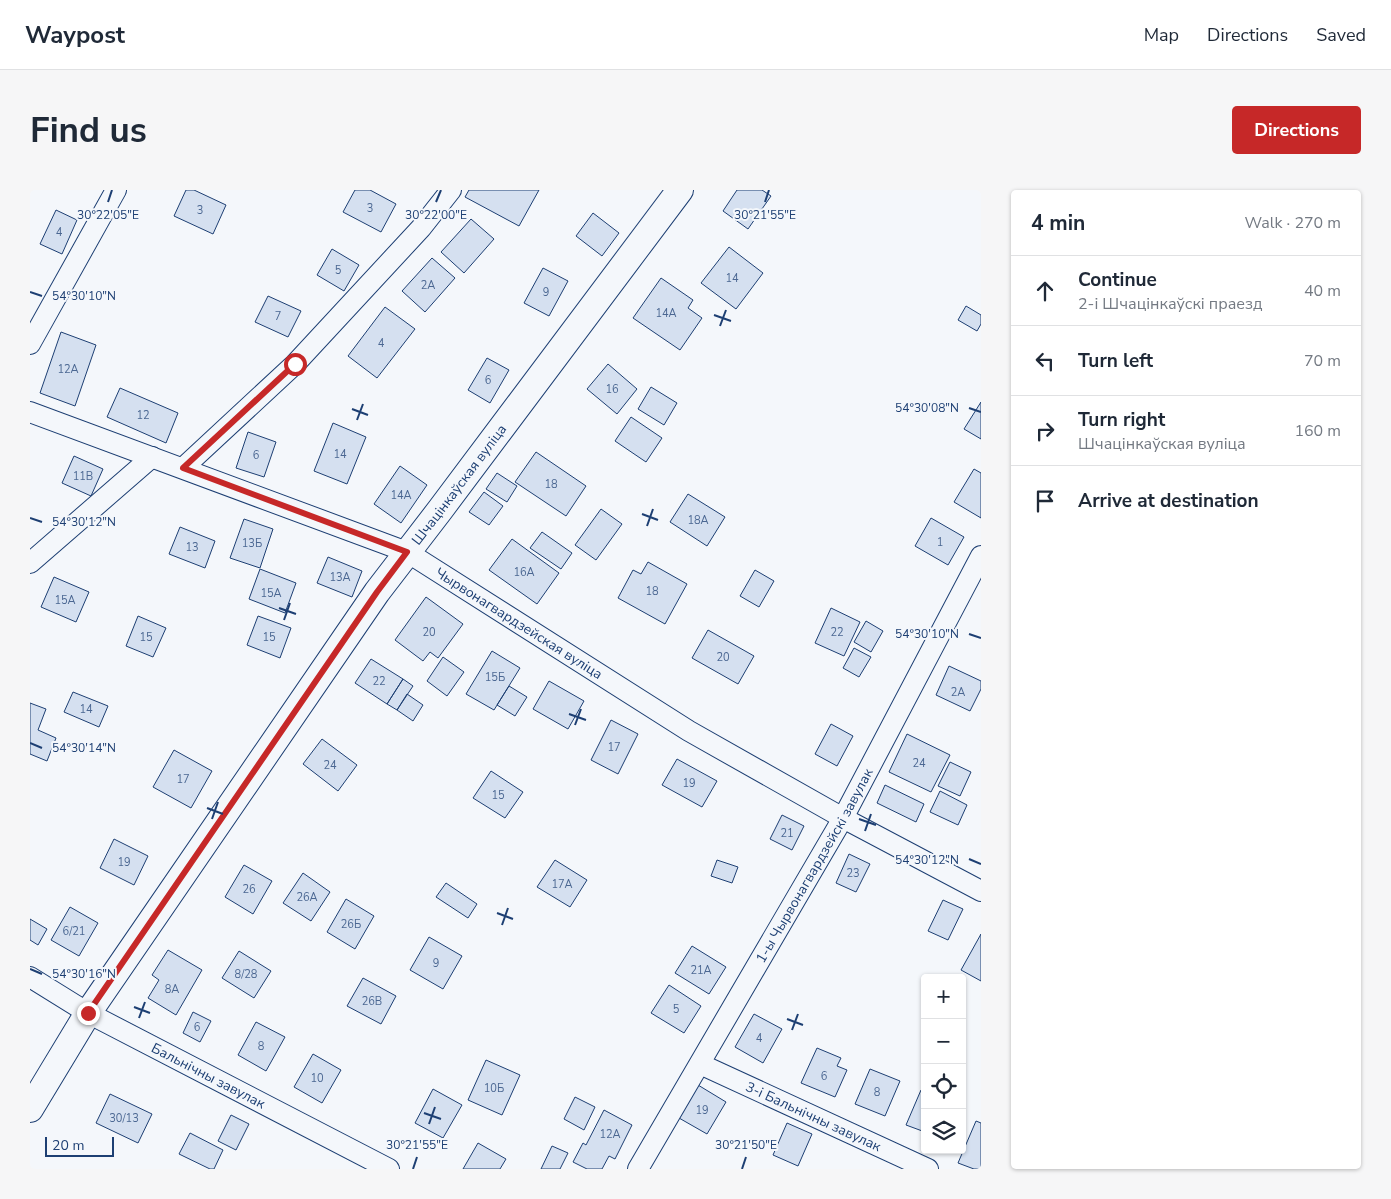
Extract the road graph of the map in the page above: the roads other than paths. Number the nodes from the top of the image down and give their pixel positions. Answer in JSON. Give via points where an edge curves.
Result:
{"nodes":[{"id":1,"x":116,"y":190,"type":"edge"},
{"id":2,"x":451,"y":190,"type":"edge"},
{"id":3,"x":680,"y":190,"type":"edge"},
{"id":4,"x":30,"y":344,"type":"edge"},
{"id":5,"x":30,"y":412,"type":"edge"},
{"id":6,"x":152,"y":457,"type":"junction"},
{"id":7,"x":183,"y":468,"type":"junction"},
{"id":8,"x":407,"y":552,"type":"junction"},
{"id":9,"x":981,"y":556,"type":"edge"},
{"id":10,"x":30,"y":563,"type":"edge"},
{"id":11,"x":844,"y":818,"type":"junction"},
{"id":12,"x":981,"y":891,"type":"edge"},
{"id":13,"x":30,"y":978,"type":"edge"},
{"id":14,"x":88,"y":1013,"type":"junction"},
{"id":15,"x":700,"y":1064,"type":"junction"},
{"id":16,"x":30,"y":1109,"type":"edge"},
{"id":17,"x":389,"y":1169,"type":"edge"},
{"id":18,"x":638,"y":1169,"type":"edge"},
{"id":19,"x":928,"y":1169,"type":"edge"}],
"edges":[{"from":1,"to":4,"type":"street"},
{"from":2,"to":7,"type":"street","via":[[421,228],[295,364]]},
{"from":3,"to":8,"type":"street","name":"Шчацінкаўская вуліца"},
{"from":5,"to":6,"type":"street","name":"Чырвонагвардзейская вуліца"},
{"from":6,"to":7,"type":"street","name":"Чырвонагвардзейская вуліца"},
{"from":6,"to":10,"type":"street"},
{"from":7,"to":8,"type":"street","name":"Чырвонагвардзейская вуліца"},
{"from":8,"to":11,"type":"street","name":"Чырвонагвардзейская вуліца","via":[[689,731]]},
{"from":8,"to":14,"type":"street","name":"Шчацінкаўская вуліца"},
{"from":9,"to":11,"type":"street","name":"1-ы Чырвонагвардзейскі завулак"},
{"from":11,"to":12,"type":"street","name":"Чырвонагвардзейская вуліца"},
{"from":11,"to":15,"type":"street","name":"1-ы Чырвонагвардзейскі завулак"},
{"from":13,"to":14,"type":"street","name":"Бальнічны завулак"},
{"from":14,"to":16,"type":"street","name":"Шчацінкаўская вуліца"},
{"from":14,"to":17,"type":"street","name":"Бальнічны завулак"},
{"from":15,"to":18,"type":"street","name":"1-ы Чырвонагвардзейскі завулак"},
{"from":15,"to":19,"type":"street","name":"3-і Бальнічны завулак"}]}
